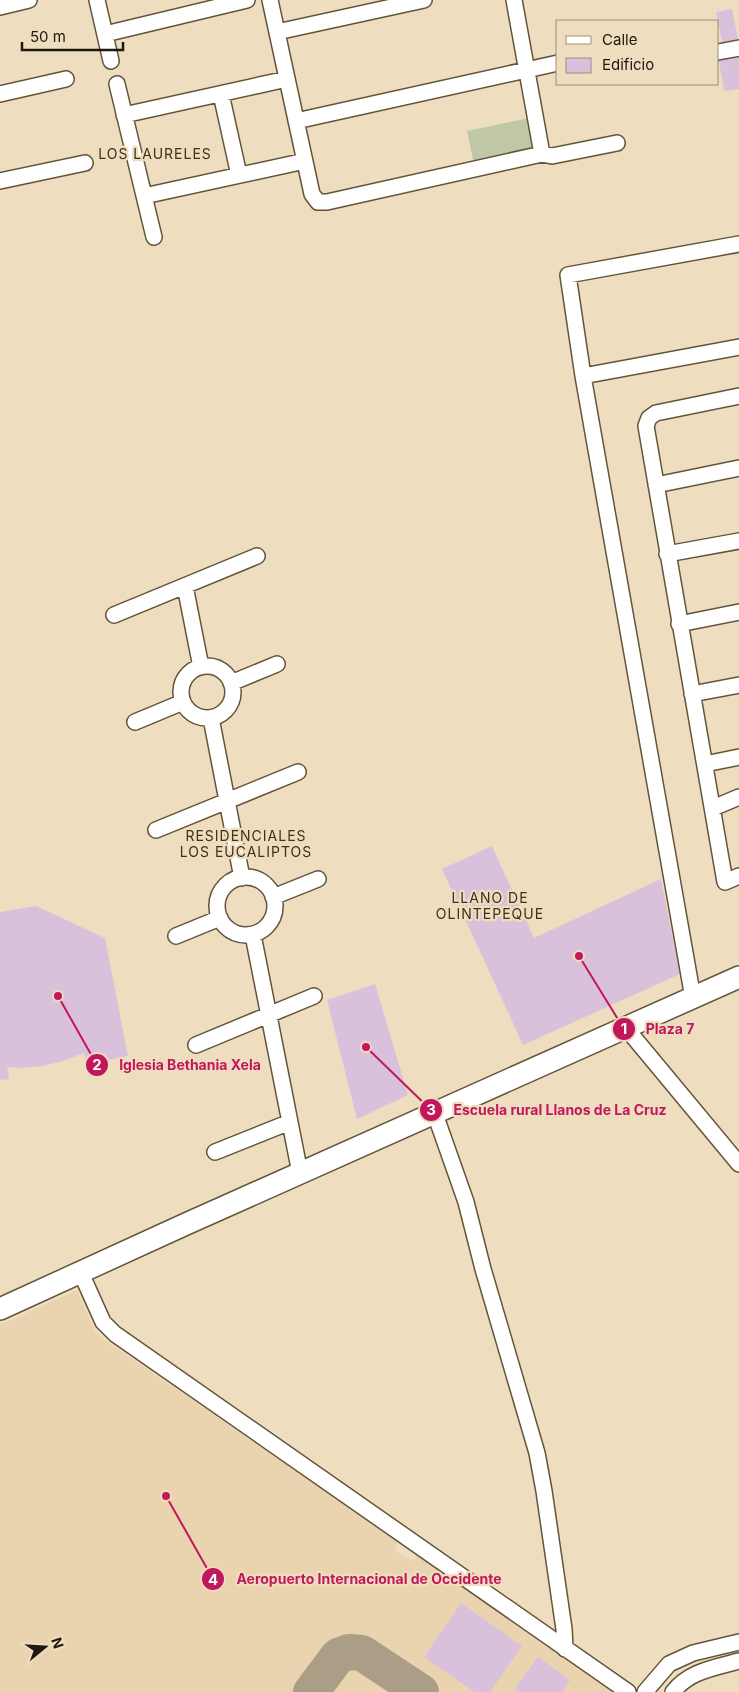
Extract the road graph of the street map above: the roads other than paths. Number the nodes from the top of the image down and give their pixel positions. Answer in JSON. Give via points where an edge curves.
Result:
{"nodes":[{"id":1,"x":29,"y":0,"type":"edge"},
{"id":2,"x":97,"y":0,"type":"edge"},
{"id":3,"x":247,"y":0,"type":"edge"},
{"id":4,"x":270,"y":0,"type":"edge"},
{"id":5,"x":424,"y":0,"type":"edge"},
{"id":6,"x":514,"y":0,"type":"edge"},
{"id":7,"x":217,"y":3,"type":"edge"},
{"id":8,"x":0,"y":6,"type":"edge"},
{"id":9,"x":277,"y":32,"type":"junction"},
{"id":10,"x":105,"y":34,"type":"junction"},
{"id":11,"x":739,"y":48,"type":"edge"},
{"id":12,"x":719,"y":52,"type":"edge"},
{"id":13,"x":111,"y":61,"type":"dead end"},
{"id":14,"x":556,"y":63,"type":"edge"},
{"id":15,"x":527,"y":70,"type":"junction"},
{"id":16,"x":66,"y":79,"type":"dead end"},
{"id":17,"x":287,"y":79,"type":"junction"},
{"id":18,"x":117,"y":84,"type":"dead end"},
{"id":19,"x":0,"y":94,"type":"edge"},
{"id":20,"x":221,"y":94,"type":"junction"},
{"id":21,"x":124,"y":115,"type":"junction"},
{"id":22,"x":296,"y":122,"type":"junction"},
{"id":23,"x":618,"y":143,"type":"dead end"},
{"id":24,"x":542,"y":154,"type":"junction"},
{"id":25,"x":305,"y":161,"type":"junction"},
{"id":26,"x":85,"y":163,"type":"dead end"},
{"id":27,"x":239,"y":175,"type":"junction"},
{"id":28,"x":0,"y":181,"type":"edge"},
{"id":29,"x":144,"y":196,"type":"junction"},
{"id":30,"x":154,"y":237,"type":"dead end"},
{"id":31,"x":739,"y":244,"type":"edge"},
{"id":32,"x":739,"y":347,"type":"edge"},
{"id":33,"x":583,"y":376,"type":"junction"},
{"id":34,"x":739,"y":396,"type":"edge"},
{"id":35,"x":739,"y":468,"type":"edge"},
{"id":36,"x":656,"y":485,"type":"junction"},
{"id":37,"x":739,"y":540,"type":"edge"},
{"id":38,"x":667,"y":554,"type":"junction"},
{"id":39,"x":257,"y":556,"type":"dead end"},
{"id":40,"x":185,"y":586,"type":"junction"},
{"id":41,"x":739,"y":612,"type":"edge"},
{"id":42,"x":114,"y":615,"type":"dead end"},
{"id":43,"x":679,"y":624,"type":"junction"},
{"id":44,"x":277,"y":664,"type":"dead end"},
{"id":45,"x":201,"y":667,"type":"junction"},
{"id":46,"x":231,"y":683,"type":"junction"},
{"id":47,"x":739,"y":685,"type":"edge"},
{"id":48,"x":692,"y":694,"type":"junction"},
{"id":49,"x":183,"y":702,"type":"junction"},
{"id":50,"x":211,"y":718,"type":"junction"},
{"id":51,"x":134,"y":722,"type":"dead end"},
{"id":52,"x":739,"y":757,"type":"edge"},
{"id":53,"x":705,"y":764,"type":"junction"},
{"id":54,"x":298,"y":772,"type":"dead end"},
{"id":55,"x":739,"y":796,"type":"edge"},
{"id":56,"x":227,"y":800,"type":"junction"},
{"id":57,"x":713,"y":808,"type":"junction"},
{"id":58,"x":156,"y":830,"type":"dead end"},
{"id":59,"x":739,"y":876,"type":"edge"},
{"id":60,"x":242,"y":878,"type":"junction"},
{"id":61,"x":318,"y":879,"type":"dead end"},
{"id":62,"x":273,"y":897,"type":"junction"},
{"id":63,"x":220,"y":918,"type":"junction"},
{"id":64,"x":253,"y":934,"type":"junction"},
{"id":65,"x":176,"y":936,"type":"dead end"},
{"id":66,"x":739,"y":977,"type":"edge"},
{"id":67,"x":314,"y":996,"type":"dead end"},
{"id":68,"x":693,"y":998,"type":"junction"},
{"id":69,"x":269,"y":1015,"type":"junction"},
{"id":70,"x":626,"y":1028,"type":"junction"},
{"id":71,"x":196,"y":1045,"type":"dead end"},
{"id":72,"x":435,"y":1114,"type":"junction"},
{"id":73,"x":290,"y":1122,"type":"junction"},
{"id":74,"x":215,"y":1152,"type":"dead end"},
{"id":75,"x":739,"y":1164,"type":"edge"},
{"id":76,"x":300,"y":1173,"type":"junction"},
{"id":77,"x":81,"y":1273,"type":"junction"},
{"id":78,"x":0,"y":1309,"type":"edge"},
{"id":79,"x":739,"y":1642,"type":"edge"},
{"id":80,"x":565,"y":1649,"type":"junction"},
{"id":81,"x":739,"y":1661,"type":"edge"},
{"id":82,"x":628,"y":1692,"type":"edge"},
{"id":83,"x":645,"y":1692,"type":"edge"},
{"id":84,"x":673,"y":1692,"type":"edge"}],
"edges":[{"from":1,"to":8,"type":"street"},
{"from":2,"to":10,"type":"street"},
{"from":3,"to":7,"type":"street"},
{"from":4,"to":9,"type":"street"},
{"from":5,"to":9,"type":"street"},
{"from":6,"to":15,"type":"street"},
{"from":7,"to":10,"type":"street"},
{"from":9,"to":17,"type":"street"},
{"from":10,"to":13,"type":"street"},
{"from":11,"to":12,"type":"street"},
{"from":14,"to":15,"type":"street"},
{"from":15,"to":22,"type":"street"},
{"from":15,"to":24,"type":"street"},
{"from":16,"to":19,"type":"street"},
{"from":17,"to":20,"type":"street"},
{"from":17,"to":22,"type":"street"},
{"from":18,"to":21,"type":"street"},
{"from":20,"to":21,"type":"street"},
{"from":20,"to":27,"type":"street"},
{"from":21,"to":29,"type":"street"},
{"from":22,"to":25,"type":"street"},
{"from":23,"to":24,"type":"street","via":[[552,156]]},
{"from":24,"to":25,"type":"street","via":[[322,203],[312,194]]},
{"from":25,"to":27,"type":"street"},
{"from":26,"to":28,"type":"street"},
{"from":27,"to":29,"type":"street"},
{"from":29,"to":30,"type":"street"},
{"from":31,"to":33,"type":"street","via":[[568,275]]},
{"from":32,"to":33,"type":"street"},
{"from":33,"to":68,"type":"street"},
{"from":34,"to":36,"type":"street","via":[[662,411],[646,421]]},
{"from":35,"to":36,"type":"street"},
{"from":36,"to":38,"type":"street"},
{"from":37,"to":38,"type":"street"},
{"from":38,"to":43,"type":"street"},
{"from":39,"to":40,"type":"street"},
{"from":40,"to":42,"type":"street"},
{"from":40,"to":45,"type":"street"},
{"from":41,"to":43,"type":"street"},
{"from":43,"to":48,"type":"street"},
{"from":44,"to":46,"type":"street"},
{"from":45,"to":46,"type":"street","via":[[216,668]]},
{"from":45,"to":49,"type":"street","via":[[188,674],[184,681],[181,688]]},
{"from":46,"to":50,"type":"street","via":[[228,706]]},
{"from":47,"to":48,"type":"street"},
{"from":48,"to":53,"type":"street"},
{"from":49,"to":50,"type":"street","via":[[194,715]]},
{"from":49,"to":51,"type":"street"},
{"from":50,"to":56,"type":"street"},
{"from":52,"to":53,"type":"street"},
{"from":53,"to":57,"type":"street"},
{"from":54,"to":56,"type":"street"},
{"from":55,"to":57,"type":"street"},
{"from":56,"to":58,"type":"street"},
{"from":56,"to":60,"type":"street"},
{"from":57,"to":59,"type":"street","via":[[725,882]]},
{"from":60,"to":62,"type":"street","via":[[264,884]]},
{"from":60,"to":63,"type":"street","via":[[232,881],[220,893]]},
{"from":61,"to":62,"type":"street"},
{"from":62,"to":64,"type":"street","via":[[273,916],[268,925]]},
{"from":63,"to":64,"type":"street","via":[[233,932]]},
{"from":63,"to":65,"type":"street"},
{"from":64,"to":69,"type":"street"},
{"from":66,"to":68,"type":"main road"},
{"from":67,"to":69,"type":"street"},
{"from":68,"to":70,"type":"main road"},
{"from":69,"to":71,"type":"street"},
{"from":69,"to":73,"type":"street"},
{"from":70,"to":72,"type":"main road"},
{"from":70,"to":75,"type":"street"},
{"from":72,"to":76,"type":"main road"},
{"from":72,"to":80,"type":"street","via":[[466,1202],[537,1453]]},
{"from":73,"to":74,"type":"street"},
{"from":73,"to":76,"type":"street"},
{"from":76,"to":77,"type":"main road"},
{"from":77,"to":78,"type":"main road"},
{"from":77,"to":80,"type":"street","via":[[103,1322],[115,1334]]},
{"from":79,"to":83,"type":"street","via":[[693,1653],[669,1664]]},
{"from":80,"to":82,"type":"street"},
{"from":81,"to":84,"type":"street","via":[[693,1674],[679,1683]]}]}
